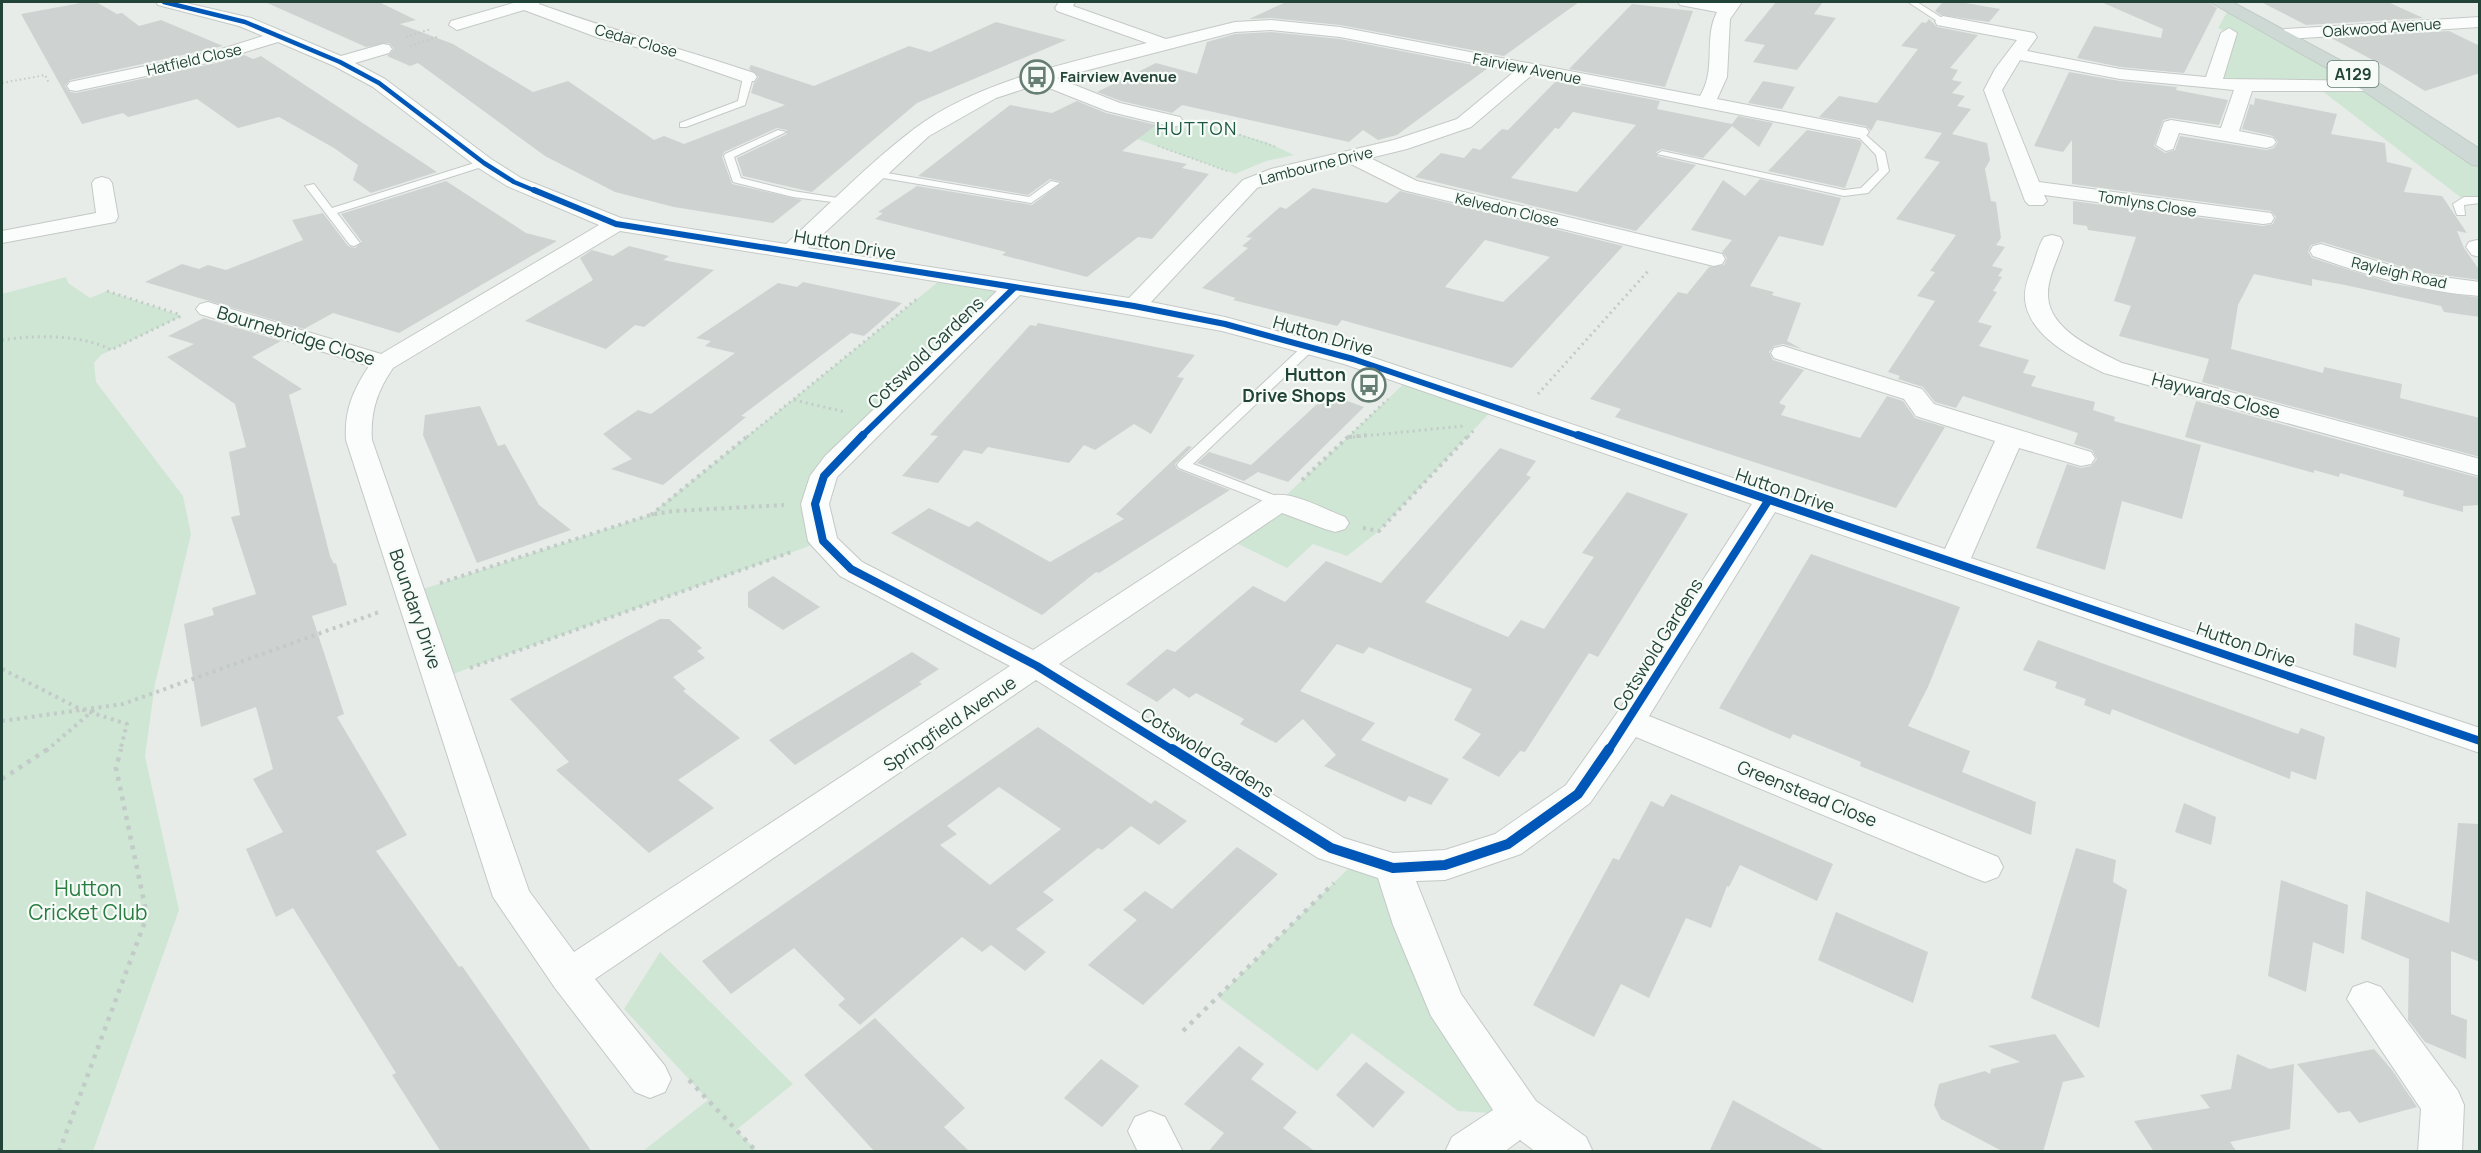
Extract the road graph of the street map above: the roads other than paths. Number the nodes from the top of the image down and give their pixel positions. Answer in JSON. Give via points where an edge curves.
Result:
{"nodes":[{"id":1,"x":164,"y":2,"type":"edge"},
{"id":2,"x":1067,"y":2,"type":"edge"},
{"id":3,"x":1686,"y":2,"type":"edge"},
{"id":4,"x":1912,"y":2,"type":"edge"},
{"id":5,"x":2219,"y":2,"type":"edge"},
{"id":6,"x":528,"y":3,"type":"edge"},
{"id":7,"x":203,"y":5,"type":"edge"},
{"id":8,"x":1730,"y":5,"type":"edge"},
{"id":9,"x":1943,"y":21,"type":"joint"},
{"id":10,"x":2480,"y":22,"type":"edge"},
{"id":11,"x":457,"y":25,"type":"road end"},
{"id":12,"x":2229,"y":33,"type":"dead end"},
{"id":13,"x":2285,"y":34,"type":"junction"},
{"id":14,"x":281,"y":36,"type":"junction"},
{"id":15,"x":1162,"y":43,"type":"junction"},
{"id":16,"x":386,"y":48,"type":"road end"},
{"id":17,"x":2017,"y":54,"type":"junction"},
{"id":18,"x":340,"y":62,"type":"junction"},
{"id":19,"x":1527,"y":70,"type":"junction"},
{"id":20,"x":748,"y":77,"type":"joint"},
{"id":21,"x":1037,"y":77,"type":"junction"},
{"id":22,"x":2212,"y":83,"type":"junction"},
{"id":23,"x":76,"y":86,"type":"road end"},
{"id":24,"x":2244,"y":86,"type":"junction"},
{"id":25,"x":2374,"y":86,"type":"junction"},
{"id":26,"x":1705,"y":103,"type":"junction"},
{"id":27,"x":1132,"y":111,"type":"junction"},
{"id":28,"x":1173,"y":120,"type":"road end"},
{"id":29,"x":683,"y":125,"type":"dead end"},
{"id":30,"x":1106,"y":128,"type":"road end"},
{"id":31,"x":781,"y":132,"type":"dead end"},
{"id":32,"x":1859,"y":132,"type":"joint"},
{"id":33,"x":2228,"y":135,"type":"junction"},
{"id":34,"x":2266,"y":142,"type":"dead end"},
{"id":35,"x":2166,"y":145,"type":"dead end"},
{"id":36,"x":1662,"y":154,"type":"dead end"},
{"id":37,"x":1353,"y":157,"type":"junction"},
{"id":38,"x":2480,"y":160,"type":"edge"},
{"id":39,"x":484,"y":163,"type":"junction"},
{"id":40,"x":875,"y":174,"type":"junction"},
{"id":41,"x":102,"y":183,"type":"dead end"},
{"id":42,"x":1055,"y":183,"type":"dead end"},
{"id":43,"x":310,"y":186,"type":"dead end"},
{"id":44,"x":2480,"y":200,"type":"edge"},
{"id":45,"x":844,"y":202,"type":"junction"},
{"id":46,"x":330,"y":212,"type":"junction"},
{"id":47,"x":2461,"y":213,"type":"dead end"},
{"id":48,"x":2263,"y":218,"type":"dead end"},
{"id":49,"x":616,"y":224,"type":"junction"},
{"id":50,"x":2,"y":237,"type":"edge"},
{"id":51,"x":2052,"y":242,"type":"dead end"},
{"id":52,"x":354,"y":243,"type":"dead end"},
{"id":53,"x":1667,"y":248,"type":"junction"},
{"id":54,"x":791,"y":251,"type":"junction"},
{"id":55,"x":2320,"y":251,"type":"dead end"},
{"id":56,"x":1714,"y":259,"type":"dead end"},
{"id":57,"x":1650,"y":270,"type":"road end"},
{"id":58,"x":1014,"y":288,"type":"junction"},
{"id":59,"x":2480,"y":289,"type":"edge"},
{"id":60,"x":1134,"y":306,"type":"junction"},
{"id":61,"x":208,"y":309,"type":"road end"},
{"id":62,"x":1309,"y":347,"type":"junction"},
{"id":63,"x":1783,"y":353,"type":"dead end"},
{"id":64,"x":384,"y":363,"type":"junction"},
{"id":65,"x":2010,"y":437,"type":"junction"},
{"id":66,"x":2081,"y":458,"type":"dead end"},
{"id":67,"x":2480,"y":468,"type":"edge"},
{"id":68,"x":1768,"y":501,"type":"junction"},
{"id":69,"x":1279,"y":502,"type":"junction"},
{"id":70,"x":1335,"y":523,"type":"road end"},
{"id":71,"x":1954,"y":563,"type":"junction"},
{"id":72,"x":1037,"y":666,"type":"junction"},
{"id":73,"x":1629,"y":721,"type":"junction"},
{"id":74,"x":2480,"y":741,"type":"edge"},
{"id":75,"x":1376,"y":863,"type":"junction"},
{"id":76,"x":1985,"y":867,"type":"dead end"},
{"id":77,"x":569,"y":976,"type":"junction"},
{"id":78,"x":2367,"y":999,"type":"dead end"},
{"id":79,"x":650,"y":1079,"type":"road end"},
{"id":80,"x":1521,"y":1115,"type":"junction"},
{"id":81,"x":1467,"y":1152,"type":"edge"},
{"id":82,"x":1572,"y":1152,"type":"edge"},
{"id":83,"x":2440,"y":1152,"type":"edge"}],
"edges":[{"from":1,"to":7,"type":"street","name":"Hutton Drive"},
{"from":2,"to":15,"type":"street","via":[[1063,8]]},
{"from":3,"to":8,"type":"street"},
{"from":4,"to":9,"type":"lane"},
{"from":5,"to":13,"type":"main road","number":"A129"},
{"from":6,"to":11,"type":"street"},
{"from":6,"to":20,"type":"street","name":"Cedar Close","via":[[605,34],[667,49]]},
{"from":7,"to":14,"type":"street","name":"Hutton Drive"},
{"from":8,"to":26,"type":"street","via":[[1717,34],[1718,79]]},
{"from":9,"to":17,"type":"street","via":[[2028,37]]},
{"from":10,"to":13,"type":"street","name":"Oakwood Avenue"},
{"from":12,"to":22,"type":"street"},
{"from":13,"to":25,"type":"main road","number":"A129"},
{"from":14,"to":18,"type":"street","name":"Hutton Drive"},
{"from":14,"to":23,"type":"street","name":"Hatfield Close","via":[[111,86]]},
{"from":15,"to":19,"type":"street","name":"Fairview Avenue","via":[[1235,27],[1297,27]]},
{"from":15,"to":21,"type":"street","name":"Fairview Avenue"},
{"from":16,"to":18,"type":"street"},
{"from":17,"to":22,"type":"street","via":[[2133,76]]},
{"from":17,"to":48,"type":"street","name":"Tomlyns Close","via":[[1998,74],[1993,90],[2034,194],[2116,198]]},
{"from":18,"to":39,"type":"street","name":"Hutton Drive","via":[[379,83]]},
{"from":19,"to":26,"type":"street","name":"Fairview Avenue"},
{"from":19,"to":37,"type":"street","name":"Lambourne Drive","via":[[1464,123]]},
{"from":20,"to":29,"type":"lane","via":[[742,103]]},
{"from":21,"to":27,"type":"street"},
{"from":21,"to":40,"type":"street","name":"Fairview Avenue","via":[[989,94],[945,117]]},
{"from":22,"to":24,"type":"street"},
{"from":24,"to":25,"type":"street"},
{"from":24,"to":33,"type":"street"},
{"from":25,"to":38,"type":"main road","number":"A129"},
{"from":26,"to":32,"type":"street","name":"Fairview Avenue"},
{"from":27,"to":28,"type":"street"},
{"from":27,"to":30,"type":"street"},
{"from":31,"to":45,"type":"lane","via":[[729,156],[737,180]]},
{"from":32,"to":36,"type":"lane","via":[[1881,154],[1884,171],[1864,191],[1844,193]]},
{"from":33,"to":34,"type":"street"},
{"from":33,"to":35,"type":"street","via":[[2171,126]]},
{"from":37,"to":53,"type":"street","name":"Kelvedon Close","via":[[1410,186]]},
{"from":37,"to":60,"type":"street","name":"Lambourne Drive","via":[[1255,181]]},
{"from":39,"to":46,"type":"lane"},
{"from":39,"to":49,"type":"street","name":"Hutton Drive","via":[[544,196]]},
{"from":40,"to":42,"type":"lane","via":[[1031,200]]},
{"from":40,"to":45,"type":"street","name":"Fairview Avenue"},
{"from":41,"to":50,"type":"street","via":[[107,217]]},
{"from":43,"to":46,"type":"lane"},
{"from":44,"to":47,"type":"lane","via":[[2458,204]]},
{"from":45,"to":54,"type":"street","name":"Fairview Avenue"},
{"from":46,"to":52,"type":"lane"},
{"from":49,"to":54,"type":"street","name":"Hutton Drive"},
{"from":49,"to":64,"type":"street","name":"Boundary Drive"},
{"from":51,"to":67,"type":"street","name":"Haywards Close","via":[[2036,298],[2044,319],[2086,355],[2113,368]]},
{"from":53,"to":56,"type":"street","name":"Kelvedon Close"},
{"from":53,"to":57,"type":"street"},
{"from":54,"to":58,"type":"street","name":"Hutton Drive"},
{"from":55,"to":59,"type":"street","name":"Rayleigh Road","via":[[2422,281]]},
{"from":58,"to":60,"type":"street","name":"Hutton Drive"},
{"from":58,"to":72,"type":"street","name":"Cotswold Gardens","via":[[829,469],[815,504],[823,541],[851,569]]},
{"from":60,"to":62,"type":"street","name":"Hutton Drive","via":[[1225,324]]},
{"from":61,"to":64,"type":"street","name":"Bournebridge Close"},
{"from":62,"to":68,"type":"street","name":"Hutton Drive"},
{"from":62,"to":69,"type":"lane","via":[[1185,465]]},
{"from":63,"to":65,"type":"street","via":[[1913,393],[1925,410]]},
{"from":64,"to":77,"type":"street","name":"Boundary Drive","via":[[362,398],[357,421],[359,440],[512,897]]},
{"from":65,"to":66,"type":"street"},
{"from":65,"to":71,"type":"street"},
{"from":68,"to":71,"type":"street","name":"Hutton Drive"},
{"from":68,"to":73,"type":"street","name":"Cotswold Gardens"},
{"from":69,"to":70,"type":"street"},
{"from":69,"to":72,"type":"street","name":"Springfield Avenue"},
{"from":71,"to":74,"type":"street","name":"Hutton Drive"},
{"from":72,"to":75,"type":"street","name":"Cotswold Gardens","via":[[1331,848]]},
{"from":72,"to":77,"type":"street","name":"Springfield Avenue"},
{"from":73,"to":75,"type":"street","name":"Cotswold Gardens","via":[[1578,794],[1508,844],[1445,865]]},
{"from":73,"to":76,"type":"street","name":"Greenstead Close"},
{"from":75,"to":80,"type":"street","via":[[1412,925],[1445,1004]]},
{"from":77,"to":79,"type":"street","name":"Boundary Drive"},
{"from":78,"to":83,"type":"street","via":[[2443,1105]]},
{"from":80,"to":81,"type":"street"},
{"from":80,"to":82,"type":"street"}]}
